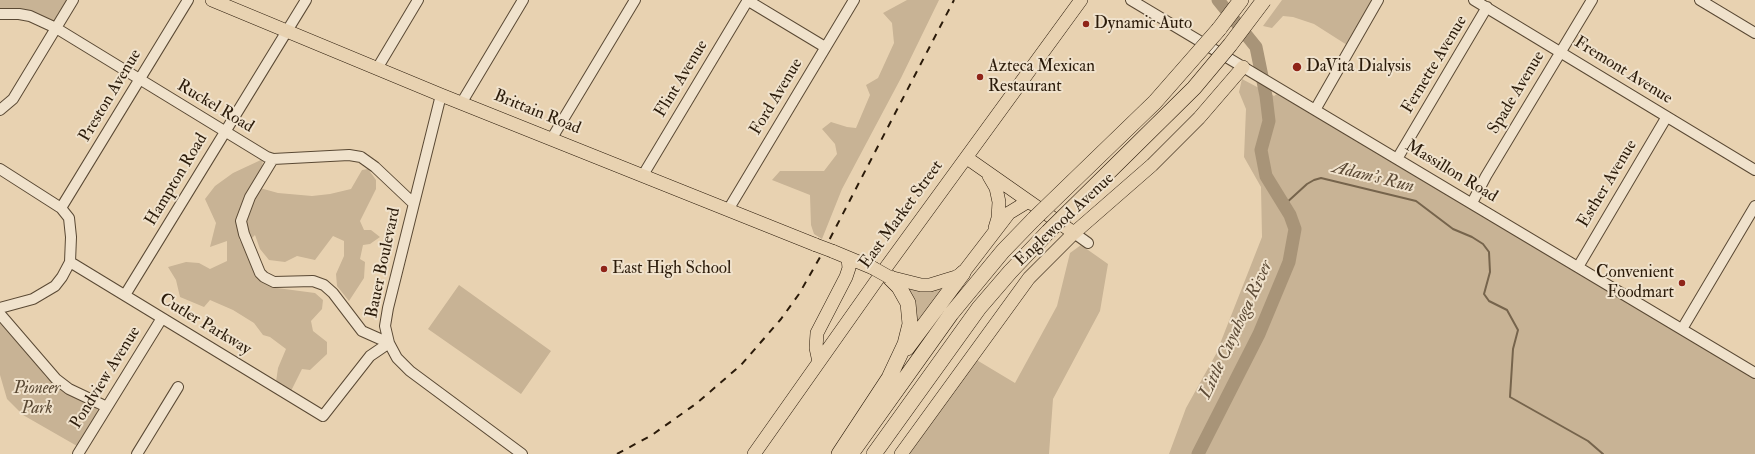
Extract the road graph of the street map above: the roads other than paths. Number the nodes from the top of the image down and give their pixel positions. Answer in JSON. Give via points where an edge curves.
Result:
{"nodes":[{"id":1,"x":73,"y":0,"type":"edge"},
{"id":2,"x":188,"y":0,"type":"edge"},
{"id":3,"x":212,"y":0,"type":"edge"},
{"id":4,"x":306,"y":0,"type":"edge"},
{"id":5,"x":418,"y":0,"type":"edge"},
{"id":6,"x":523,"y":0,"type":"edge"},
{"id":7,"x":636,"y":0,"type":"edge"},
{"id":8,"x":747,"y":0,"type":"edge"},
{"id":9,"x":854,"y":0,"type":"edge"},
{"id":10,"x":1082,"y":0,"type":"edge"},
{"id":11,"x":1131,"y":0,"type":"edge"},
{"id":12,"x":1235,"y":0,"type":"edge"},
{"id":13,"x":1241,"y":0,"type":"edge"},
{"id":14,"x":1264,"y":0,"type":"edge"},
{"id":15,"x":1378,"y":0,"type":"edge"},
{"id":16,"x":1474,"y":0,"type":"edge"},
{"id":17,"x":1592,"y":0,"type":"edge"},
{"id":18,"x":1700,"y":0,"type":"edge"},
{"id":19,"x":1487,"y":8,"type":"junction"},
{"id":20,"x":0,"y":14,"type":"edge"},
{"id":21,"x":56,"y":28,"type":"junction"},
{"id":22,"x":1219,"y":29,"type":"junction"},
{"id":23,"x":287,"y":31,"type":"junction"},
{"id":24,"x":1755,"y":33,"type":"edge"},
{"id":25,"x":825,"y":47,"type":"junction"},
{"id":26,"x":1562,"y":51,"type":"junction"},
{"id":27,"x":1243,"y":67,"type":"junction"},
{"id":28,"x":378,"y":68,"type":"junction"},
{"id":29,"x":140,"y":81,"type":"junction"},
{"id":30,"x":440,"y":94,"type":"junction"},
{"id":31,"x":462,"y":102,"type":"junction"},
{"id":32,"x":0,"y":110,"type":"edge"},
{"id":33,"x":1315,"y":110,"type":"junction"},
{"id":34,"x":1666,"y":118,"type":"junction"},
{"id":35,"x":225,"y":133,"type":"junction"},
{"id":36,"x":552,"y":138,"type":"junction"},
{"id":37,"x":967,"y":158,"type":"junction"},
{"id":38,"x":273,"y":159,"type":"junction"},
{"id":39,"x":1397,"y":159,"type":"junction"},
{"id":40,"x":0,"y":169,"type":"edge"},
{"id":41,"x":1755,"y":170,"type":"edge"},
{"id":42,"x":987,"y":173,"type":"junction"},
{"id":43,"x":643,"y":175,"type":"junction"},
{"id":44,"x":1027,"y":202,"type":"junction"},
{"id":45,"x":413,"y":203,"type":"junction"},
{"id":46,"x":1472,"y":203,"type":"junction"},
{"id":47,"x":1755,"y":206,"type":"edge"},
{"id":48,"x":61,"y":208,"type":"junction"},
{"id":49,"x":728,"y":210,"type":"junction"},
{"id":50,"x":995,"y":229,"type":"junction"},
{"id":51,"x":1074,"y":233,"type":"junction"},
{"id":52,"x":1088,"y":243,"type":"dead end"},
{"id":53,"x":848,"y":258,"type":"junction"},
{"id":54,"x":70,"y":262,"type":"junction"},
{"id":55,"x":1578,"y":267,"type":"junction"},
{"id":56,"x":963,"y":273,"type":"junction"},
{"id":57,"x":889,"y":276,"type":"junction"},
{"id":58,"x":125,"y":294,"type":"junction"},
{"id":59,"x":0,"y":308,"type":"edge"},
{"id":60,"x":0,"y":314,"type":"edge"},
{"id":61,"x":162,"y":318,"type":"junction"},
{"id":62,"x":1682,"y":329,"type":"junction"},
{"id":63,"x":389,"y":343,"type":"junction"},
{"id":64,"x":899,"y":358,"type":"junction"},
{"id":65,"x":819,"y":362,"type":"junction"},
{"id":66,"x":1755,"y":373,"type":"edge"},
{"id":67,"x":178,"y":387,"type":"dead end"},
{"id":68,"x":107,"y":407,"type":"junction"},
{"id":69,"x":323,"y":416,"type":"joint"},
{"id":70,"x":78,"y":454,"type":"edge"},
{"id":71,"x":138,"y":454,"type":"edge"},
{"id":72,"x":522,"y":454,"type":"edge"},
{"id":73,"x":756,"y":454,"type":"edge"},
{"id":74,"x":839,"y":454,"type":"edge"},
{"id":75,"x":851,"y":454,"type":"edge"},
{"id":76,"x":874,"y":454,"type":"edge"},
{"id":77,"x":901,"y":454,"type":"edge"}],
"edges":[{"from":1,"to":21,"type":"street"},
{"from":2,"to":29,"type":"street","name":"Preston Avenue"},
{"from":3,"to":23,"type":"main road","name":"Brittain Road"},
{"from":4,"to":23,"type":"street","name":"Hampton Road"},
{"from":5,"to":28,"type":"street"},
{"from":6,"to":31,"type":"street"},
{"from":7,"to":36,"type":"street"},
{"from":8,"to":25,"type":"street"},
{"from":8,"to":43,"type":"street","name":"Flint Avenue"},
{"from":9,"to":25,"type":"street","name":"Ford Avenue"},
{"from":10,"to":37,"type":"main road","name":"East Market Street"},
{"from":11,"to":27,"type":"street","name":"Massillon Road"},
{"from":12,"to":22,"type":"highway"},
{"from":13,"to":22,"type":"highway"},
{"from":14,"to":76,"type":"highway","bridge":true,"via":[[1194,88],[1048,232],[979,308]]},
{"from":15,"to":33,"type":"street"},
{"from":16,"to":19,"type":"street","name":"Fremont Avenue"},
{"from":17,"to":26,"type":"street","name":"Spade Avenue"},
{"from":18,"to":24,"type":"street"},
{"from":19,"to":26,"type":"street","name":"Fremont Avenue"},
{"from":19,"to":39,"type":"street","name":"Fernette Avenue"},
{"from":20,"to":21,"type":"street","name":"Ruckel Road","via":[[30,16]]},
{"from":21,"to":29,"type":"street","name":"Ruckel Road"},
{"from":21,"to":32,"type":"street","via":[[13,98]]},
{"from":22,"to":75,"type":"highway","bridge":true,"via":[[1155,102],[1034,219],[988,269],[951,314]]},
{"from":23,"to":28,"type":"main road","name":"Brittain Road"},
{"from":23,"to":35,"type":"street","name":"Hampton Road"},
{"from":25,"to":49,"type":"street","name":"Ford Avenue"},
{"from":26,"to":34,"type":"street","name":"Fremont Avenue"},
{"from":26,"to":46,"type":"street","name":"Spade Avenue"},
{"from":27,"to":33,"type":"street","name":"Massillon Road"},
{"from":27,"to":51,"type":"main road","name":"Englewood Avenue","via":[[1199,118],[1152,165]]},
{"from":28,"to":30,"type":"main road","name":"Brittain Road"},
{"from":29,"to":35,"type":"street","name":"Ruckel Road"},
{"from":29,"to":48,"type":"street","name":"Preston Avenue"},
{"from":30,"to":31,"type":"main road","name":"Brittain Road"},
{"from":30,"to":45,"type":"street","name":"Bauer Boulevard"},
{"from":31,"to":36,"type":"main road","name":"Brittain Road"},
{"from":33,"to":39,"type":"street","name":"Massillon Road"},
{"from":34,"to":41,"type":"street","name":"Fremont Avenue"},
{"from":34,"to":55,"type":"street","name":"Esther Avenue"},
{"from":35,"to":38,"type":"street","name":"Ruckel Road"},
{"from":35,"to":58,"type":"street","name":"Hampton Road"},
{"from":36,"to":43,"type":"main road","name":"Brittain Road"},
{"from":37,"to":42,"type":"main road"},
{"from":37,"to":65,"type":"main road","name":"East Market Street"},
{"from":38,"to":45,"type":"street","via":[[349,155],[361,157],[375,166]]},
{"from":38,"to":63,"type":"street","via":[[250,197],[241,221],[260,273],[274,282],[313,281],[324,285],[333,292],[362,331]]},
{"from":39,"to":46,"type":"street","name":"Massillon Road"},
{"from":40,"to":48,"type":"street"},
{"from":42,"to":44,"type":"main road"},
{"from":42,"to":50,"type":"main road","via":[[996,188],[999,202]]},
{"from":43,"to":49,"type":"main road","name":"Brittain Road"},
{"from":44,"to":50,"type":"main road","name":"Brittain Road","via":[[1009,213]]},
{"from":44,"to":51,"type":"main road"},
{"from":45,"to":63,"type":"street","name":"Bauer Boulevard","via":[[385,326]]},
{"from":46,"to":55,"type":"street","name":"Massillon Road"},
{"from":47,"to":62,"type":"street"},
{"from":48,"to":54,"type":"street","via":[[67,214],[71,226]]},
{"from":49,"to":53,"type":"main road","name":"Brittain Road","bridge":true},
{"from":50,"to":56,"type":"main road","name":"Brittain Road"},
{"from":51,"to":52,"type":"street"},
{"from":51,"to":77,"type":"main road","name":"Englewood Avenue","via":[[1029,278]]},
{"from":53,"to":57,"type":"main road","name":"Brittain Road","bridge":true},
{"from":53,"to":65,"type":"main road","via":[[849,268],[846,277],[817,333],[816,348]]},
{"from":54,"to":58,"type":"street","name":"Cutler Parkway"},
{"from":54,"to":59,"type":"street","via":[[58,282],[45,294],[20,304]]},
{"from":55,"to":62,"type":"street","name":"Massillon Road"},
{"from":56,"to":57,"type":"main road","name":"Brittain Road","via":[[942,283],[930,285],[920,285]]},
{"from":56,"to":64,"type":"highway"},
{"from":57,"to":64,"type":"highway","via":[[904,294],[910,311],[909,329]]},
{"from":58,"to":61,"type":"street","name":"Cutler Parkway"},
{"from":60,"to":68,"type":"street","via":[[56,379],[69,389]]},
{"from":61,"to":68,"type":"street","name":"Pondview Avenue"},
{"from":61,"to":69,"type":"street","name":"Cutler Parkway"},
{"from":62,"to":66,"type":"street","name":"Massillon Road"},
{"from":63,"to":69,"type":"street","name":"Bauer Boulevard","via":[[370,356]]},
{"from":63,"to":72,"type":"street","via":[[397,358],[410,371]]},
{"from":64,"to":74,"type":"highway","via":[[889,378]]},
{"from":65,"to":73,"type":"main road","name":"East Market Street"},
{"from":67,"to":71,"type":"street"},
{"from":68,"to":70,"type":"street","name":"Pondview Avenue"}]}
